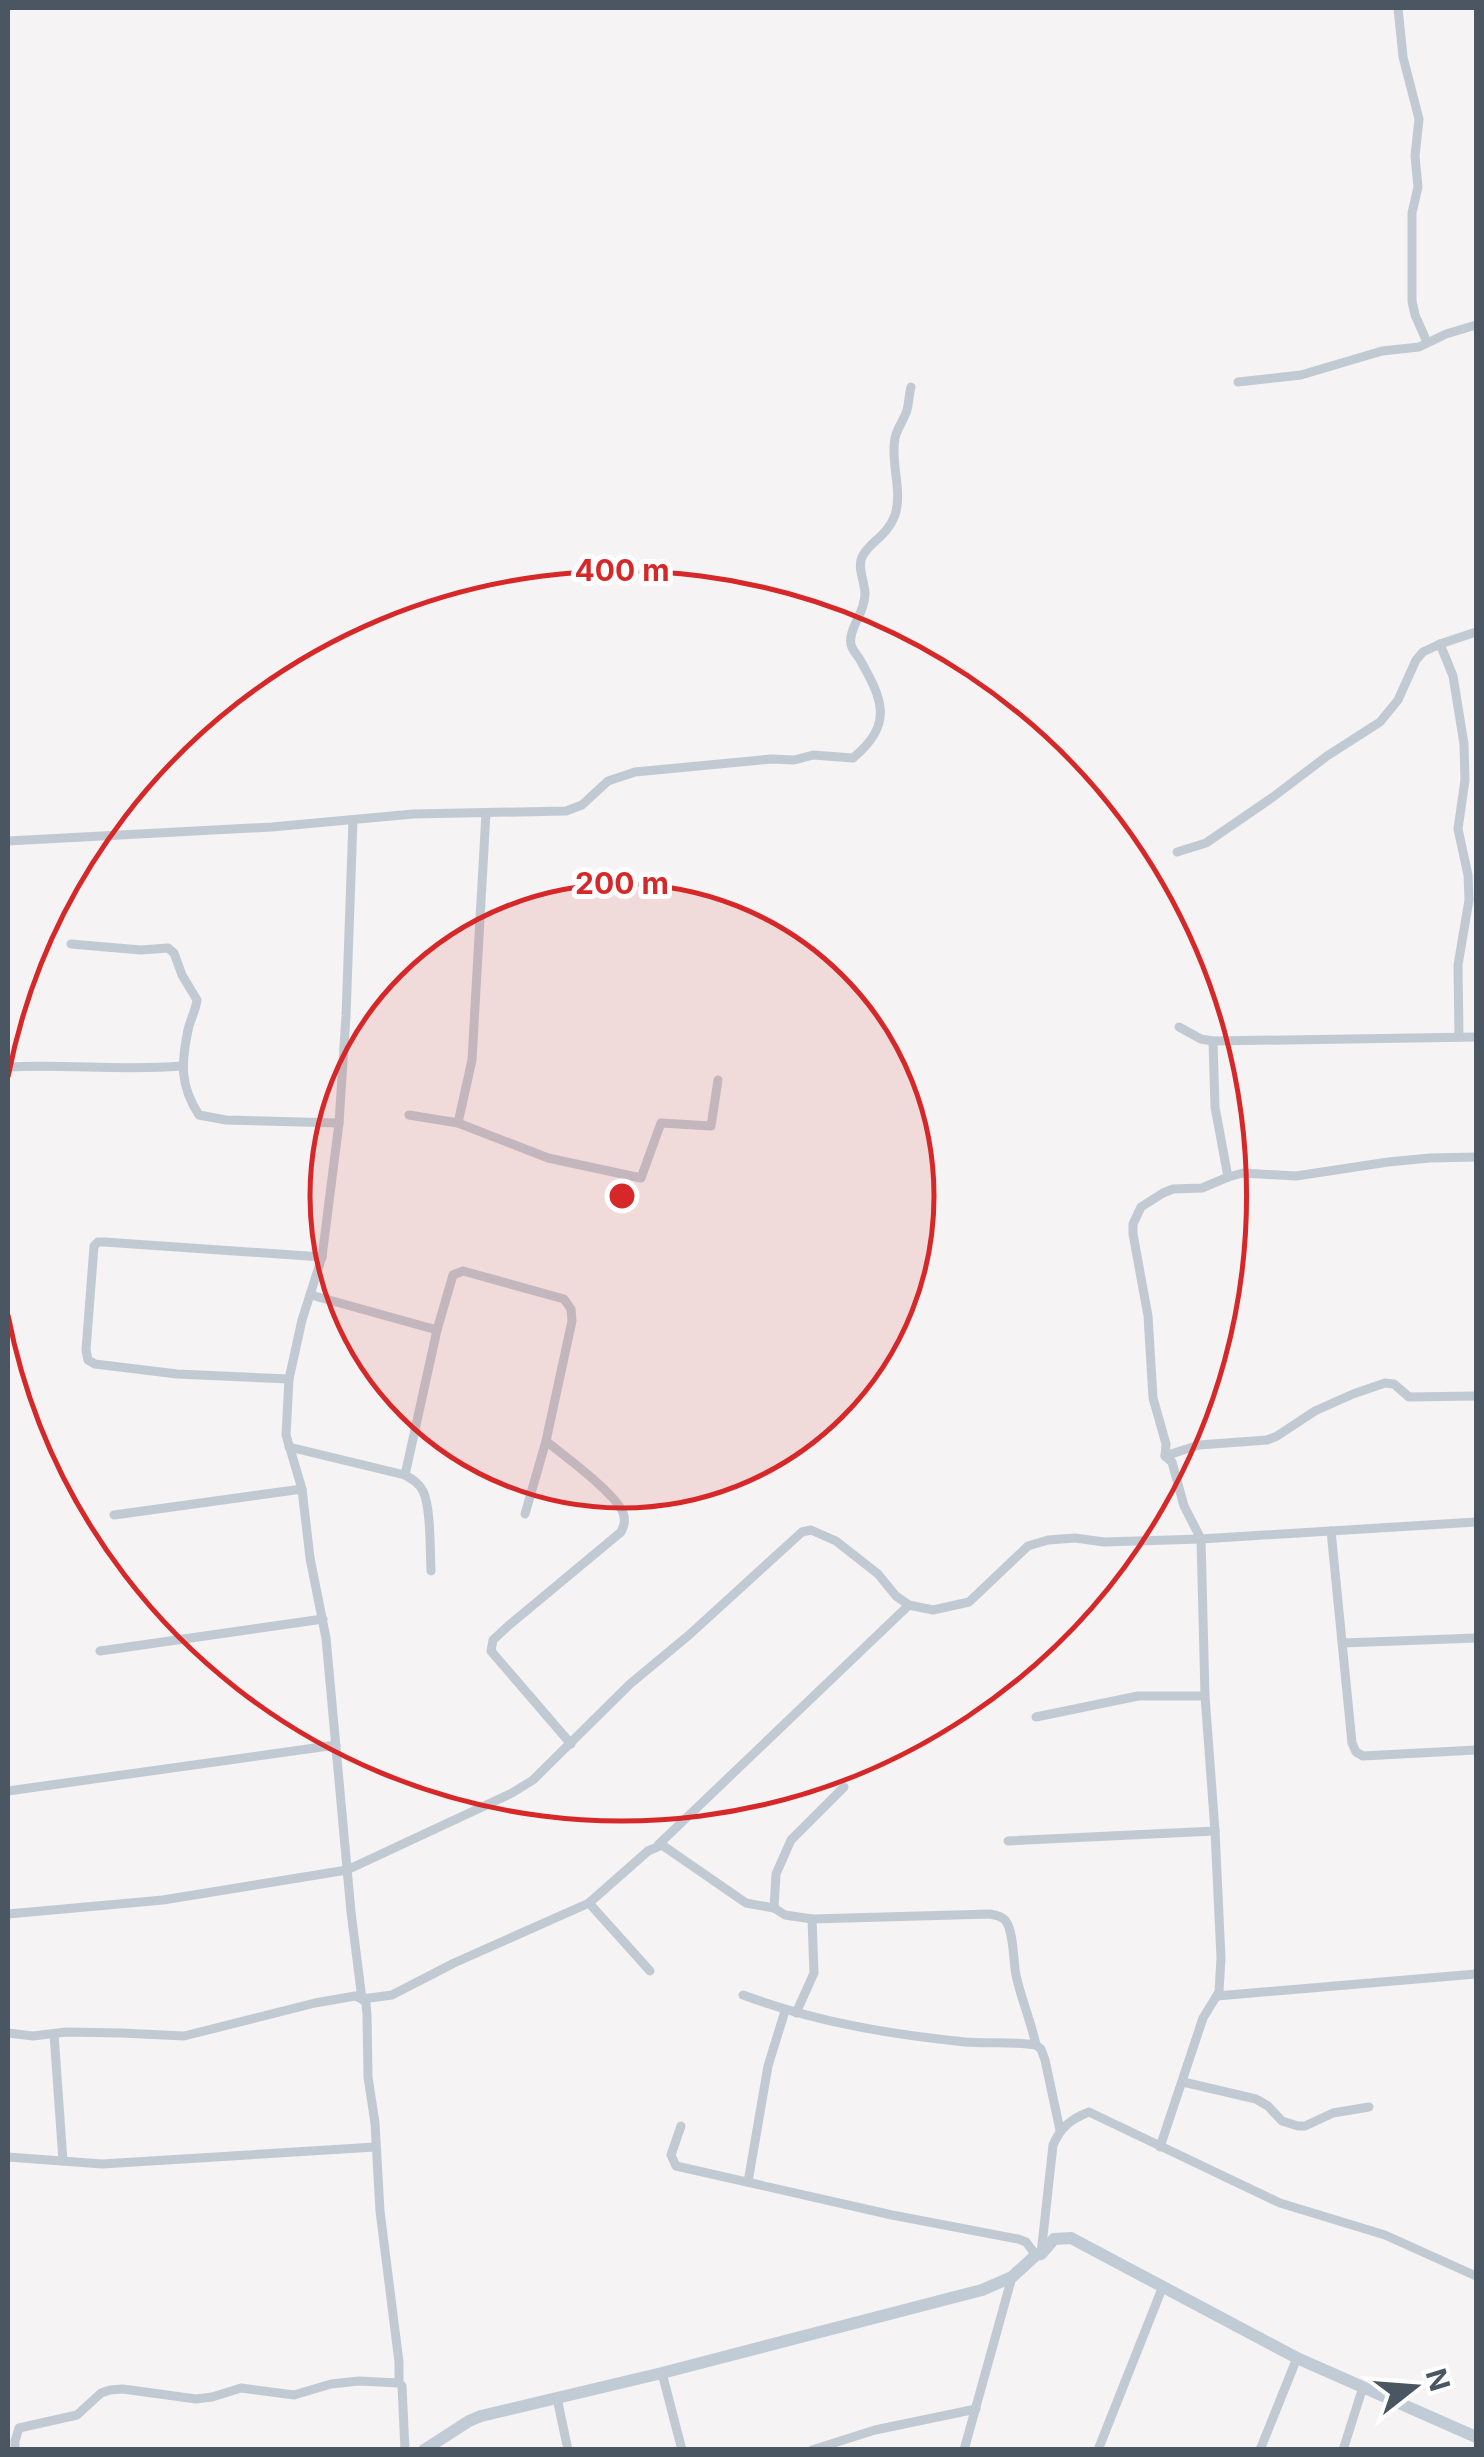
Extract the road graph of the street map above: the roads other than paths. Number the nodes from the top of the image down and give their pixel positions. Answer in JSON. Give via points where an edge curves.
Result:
{"nodes":[{"id":1,"x":1398,"y":8,"type":"edge"},
{"id":2,"x":1476,"y":325,"type":"edge"},
{"id":3,"x":1427,"y":342,"type":"junction"},
{"id":4,"x":1238,"y":382,"type":"dead end"},
{"id":5,"x":911,"y":387,"type":"dead end"},
{"id":6,"x":1476,"y":632,"type":"edge"},
{"id":7,"x":1440,"y":644,"type":"junction"},
{"id":8,"x":486,"y":813,"type":"junction"},
{"id":9,"x":353,"y":820,"type":"junction"},
{"id":10,"x":8,"y":841,"type":"edge"},
{"id":11,"x":1178,"y":852,"type":"dead end"},
{"id":12,"x":71,"y":944,"type":"dead end"},
{"id":13,"x":1179,"y":1026,"type":"dead end"},
{"id":14,"x":1459,"y":1037,"type":"junction"},
{"id":15,"x":1476,"y":1037,"type":"edge"},
{"id":16,"x":1213,"y":1041,"type":"junction"},
{"id":17,"x":8,"y":1066,"type":"edge"},
{"id":18,"x":182,"y":1066,"type":"junction"},
{"id":19,"x":718,"y":1080,"type":"dead end"},
{"id":20,"x":408,"y":1114,"type":"dead end"},
{"id":21,"x":339,"y":1123,"type":"junction"},
{"id":22,"x":458,"y":1123,"type":"junction"},
{"id":23,"x":1476,"y":1157,"type":"edge"},
{"id":24,"x":1228,"y":1176,"type":"junction"},
{"id":25,"x":322,"y":1257,"type":"junction"},
{"id":26,"x":311,"y":1296,"type":"junction"},
{"id":27,"x":437,"y":1330,"type":"junction"},
{"id":28,"x":289,"y":1378,"type":"junction"},
{"id":29,"x":1476,"y":1396,"type":"edge"},
{"id":30,"x":546,"y":1440,"type":"junction"},
{"id":31,"x":289,"y":1447,"type":"junction"},
{"id":32,"x":1165,"y":1456,"type":"junction"},
{"id":33,"x":405,"y":1475,"type":"junction"},
{"id":34,"x":302,"y":1489,"type":"junction"},
{"id":35,"x":525,"y":1514,"type":"dead end"},
{"id":36,"x":114,"y":1515,"type":"dead end"},
{"id":37,"x":1476,"y":1522,"type":"edge"},
{"id":38,"x":1331,"y":1530,"type":"junction"},
{"id":39,"x":1201,"y":1540,"type":"junction"},
{"id":40,"x":431,"y":1572,"type":"dead end"},
{"id":41,"x":909,"y":1604,"type":"junction"},
{"id":42,"x":322,"y":1619,"type":"junction"},
{"id":43,"x":1476,"y":1638,"type":"edge"},
{"id":44,"x":1343,"y":1643,"type":"junction"},
{"id":45,"x":100,"y":1651,"type":"dead end"},
{"id":46,"x":1205,"y":1696,"type":"junction"},
{"id":47,"x":1036,"y":1717,"type":"dead end"},
{"id":48,"x":571,"y":1744,"type":"junction"},
{"id":49,"x":336,"y":1745,"type":"junction"},
{"id":50,"x":1476,"y":1750,"type":"edge"},
{"id":51,"x":844,"y":1786,"type":"dead end"},
{"id":52,"x":8,"y":1791,"type":"edge"},
{"id":53,"x":1215,"y":1830,"type":"junction"},
{"id":54,"x":1008,"y":1841,"type":"dead end"},
{"id":55,"x":658,"y":1845,"type":"junction"},
{"id":56,"x":347,"y":1870,"type":"junction"},
{"id":57,"x":589,"y":1903,"type":"junction"},
{"id":58,"x":774,"y":1908,"type":"junction"},
{"id":59,"x":8,"y":1914,"type":"edge"},
{"id":60,"x":812,"y":1919,"type":"junction"},
{"id":61,"x":650,"y":1971,"type":"dead end"},
{"id":62,"x":1476,"y":1974,"type":"edge"},
{"id":63,"x":743,"y":1995,"type":"dead end"},
{"id":64,"x":1217,"y":1996,"type":"junction"},
{"id":65,"x":362,"y":1999,"type":"junction"},
{"id":66,"x":790,"y":2012,"type":"junction"},
{"id":67,"x":8,"y":2034,"type":"edge"},
{"id":68,"x":54,"y":2034,"type":"junction"},
{"id":69,"x":1036,"y":2045,"type":"junction"},
{"id":70,"x":1183,"y":2082,"type":"junction"},
{"id":71,"x":1369,"y":2108,"type":"dead end"},
{"id":72,"x":680,"y":2126,"type":"dead end"},
{"id":73,"x":1060,"y":2130,"type":"junction"},
{"id":74,"x":376,"y":2147,"type":"junction"},
{"id":75,"x":1160,"y":2147,"type":"junction"},
{"id":76,"x":8,"y":2157,"type":"edge"},
{"id":77,"x":63,"y":2161,"type":"junction"},
{"id":78,"x":748,"y":2182,"type":"junction"},
{"id":79,"x":1039,"y":2254,"type":"junction"},
{"id":80,"x":1476,"y":2276,"type":"edge"},
{"id":81,"x":1012,"y":2277,"type":"junction"},
{"id":82,"x":1163,"y":2286,"type":"junction"},
{"id":83,"x":1296,"y":2358,"type":"junction"},
{"id":84,"x":662,"y":2373,"type":"junction"},
{"id":85,"x":399,"y":2383,"type":"junction"},
{"id":86,"x":1363,"y":2387,"type":"junction"},
{"id":87,"x":557,"y":2398,"type":"junction"},
{"id":88,"x":976,"y":2408,"type":"junction"},
{"id":89,"x":1476,"y":2438,"type":"edge"},
{"id":90,"x":15,"y":2450,"type":"edge"},
{"id":91,"x":406,"y":2450,"type":"edge"},
{"id":92,"x":424,"y":2450,"type":"edge"},
{"id":93,"x":568,"y":2450,"type":"edge"},
{"id":94,"x":682,"y":2450,"type":"edge"},
{"id":95,"x":812,"y":2450,"type":"edge"},
{"id":96,"x":964,"y":2450,"type":"edge"},
{"id":97,"x":1098,"y":2450,"type":"edge"},
{"id":98,"x":1260,"y":2450,"type":"edge"},
{"id":99,"x":1342,"y":2450,"type":"edge"}],
"edges":[{"from":1,"to":3,"type":"street","via":[[1419,118],[1412,301]]},
{"from":2,"to":3,"type":"street"},
{"from":3,"to":4,"type":"street","via":[[1300,375]]},
{"from":5,"to":8,"type":"street","via":[[895,436],[896,512],[862,558],[864,606],[851,634],[882,719],[867,746],[852,758],[812,755],[635,772],[608,781],[582,806],[566,811]]},
{"from":6,"to":7,"type":"street"},
{"from":7,"to":11,"type":"street","via":[[1416,660],[1380,722],[1206,843]]},
{"from":7,"to":14,"type":"street","via":[[1453,676],[1464,744],[1458,821],[1469,900],[1458,966]]},
{"from":8,"to":9,"type":"street"},
{"from":8,"to":22,"type":"street","via":[[472,1060]]},
{"from":9,"to":10,"type":"street"},
{"from":9,"to":21,"type":"street"},
{"from":12,"to":18,"type":"street","via":[[174,953],[197,1000]]},
{"from":13,"to":16,"type":"street"},
{"from":14,"to":15,"type":"street"},
{"from":14,"to":16,"type":"street"},
{"from":16,"to":24,"type":"street","via":[[1215,1106]]},
{"from":17,"to":18,"type":"street"},
{"from":18,"to":21,"type":"street","via":[[187,1096],[199,1115]]},
{"from":19,"to":22,"type":"street","via":[[711,1126],[661,1124],[641,1178],[548,1158]]},
{"from":20,"to":22,"type":"street"},
{"from":21,"to":25,"type":"street"},
{"from":23,"to":24,"type":"street","via":[[1296,1176]]},
{"from":24,"to":32,"type":"street","via":[[1202,1188],[1162,1193],[1132,1224]]},
{"from":25,"to":26,"type":"street"},
{"from":25,"to":28,"type":"street","via":[[94,1246],[88,1360],[177,1374]]},
{"from":26,"to":27,"type":"street"},
{"from":26,"to":28,"type":"street"},
{"from":27,"to":30,"type":"street","via":[[448,1286],[463,1271],[564,1299],[572,1321]]},
{"from":27,"to":33,"type":"street"},
{"from":28,"to":31,"type":"street"},
{"from":29,"to":32,"type":"street","via":[[1410,1398],[1385,1384],[1267,1440]]},
{"from":30,"to":35,"type":"street"},
{"from":30,"to":48,"type":"street","via":[[611,1496],[625,1523],[508,1626],[490,1652]]},
{"from":31,"to":33,"type":"street"},
{"from":31,"to":34,"type":"street"},
{"from":32,"to":39,"type":"street"},
{"from":33,"to":40,"type":"street","via":[[423,1490]]},
{"from":34,"to":36,"type":"street"},
{"from":34,"to":42,"type":"street"},
{"from":37,"to":38,"type":"street"},
{"from":38,"to":39,"type":"street"},
{"from":38,"to":44,"type":"street"},
{"from":39,"to":41,"type":"street","via":[[1048,1540],[1018,1553],[969,1602],[933,1610]]},
{"from":39,"to":46,"type":"street"},
{"from":41,"to":48,"type":"street","via":[[836,1542],[802,1532]]},
{"from":41,"to":55,"type":"street"},
{"from":42,"to":45,"type":"street"},
{"from":42,"to":49,"type":"street"},
{"from":43,"to":44,"type":"street"},
{"from":44,"to":50,"type":"street","via":[[1356,1752]]},
{"from":46,"to":47,"type":"street","via":[[1138,1696]]},
{"from":46,"to":53,"type":"street"},
{"from":48,"to":56,"type":"street","via":[[512,1793]]},
{"from":49,"to":52,"type":"street"},
{"from":49,"to":56,"type":"street"},
{"from":51,"to":58,"type":"street","via":[[791,1840],[776,1874]]},
{"from":53,"to":54,"type":"street"},
{"from":53,"to":64,"type":"street"},
{"from":55,"to":57,"type":"street"},
{"from":55,"to":58,"type":"street","via":[[746,1904]]},
{"from":56,"to":59,"type":"street","via":[[164,1900]]},
{"from":56,"to":65,"type":"street"},
{"from":57,"to":61,"type":"street"},
{"from":57,"to":65,"type":"street","via":[[392,1995]]},
{"from":58,"to":60,"type":"street"},
{"from":60,"to":66,"type":"street","via":[[814,1973]]},
{"from":60,"to":69,"type":"street","via":[[1000,1916],[1010,1931]]},
{"from":62,"to":64,"type":"street"},
{"from":63,"to":66,"type":"street"},
{"from":64,"to":70,"type":"street"},
{"from":65,"to":68,"type":"street","via":[[316,2002],[184,2036]]},
{"from":65,"to":74,"type":"street"},
{"from":66,"to":69,"type":"street","via":[[921,2037]]},
{"from":66,"to":78,"type":"street","via":[[768,2066]]},
{"from":67,"to":68,"type":"street"},
{"from":68,"to":77,"type":"street"},
{"from":69,"to":73,"type":"street"},
{"from":70,"to":71,"type":"street","via":[[1256,2099],[1298,2126]]},
{"from":70,"to":75,"type":"street"},
{"from":72,"to":78,"type":"street","via":[[671,2155],[676,2166]]},
{"from":73,"to":75,"type":"street","via":[[1089,2112]]},
{"from":73,"to":79,"type":"street"},
{"from":74,"to":77,"type":"street"},
{"from":74,"to":85,"type":"street"},
{"from":75,"to":80,"type":"street","via":[[1280,2203],[1385,2235]]},
{"from":76,"to":77,"type":"street"},
{"from":78,"to":79,"type":"street","via":[[1018,2239]]},
{"from":79,"to":81,"type":"street"},
{"from":79,"to":82,"type":"street","via":[[1054,2239],[1071,2238]]},
{"from":81,"to":84,"type":"street"},
{"from":81,"to":88,"type":"street"},
{"from":82,"to":83,"type":"street"},
{"from":82,"to":97,"type":"street"},
{"from":83,"to":86,"type":"street"},
{"from":83,"to":98,"type":"street"},
{"from":84,"to":87,"type":"street"},
{"from":84,"to":94,"type":"street"},
{"from":85,"to":90,"type":"street","via":[[331,2384],[294,2395],[241,2388],[196,2399],[110,2390],[77,2416],[20,2428]]},
{"from":85,"to":91,"type":"street"},
{"from":86,"to":89,"type":"street"},
{"from":86,"to":99,"type":"street"},
{"from":87,"to":92,"type":"street","via":[[481,2416]]},
{"from":87,"to":93,"type":"street"},
{"from":88,"to":95,"type":"street"},
{"from":88,"to":96,"type":"street"}]}
